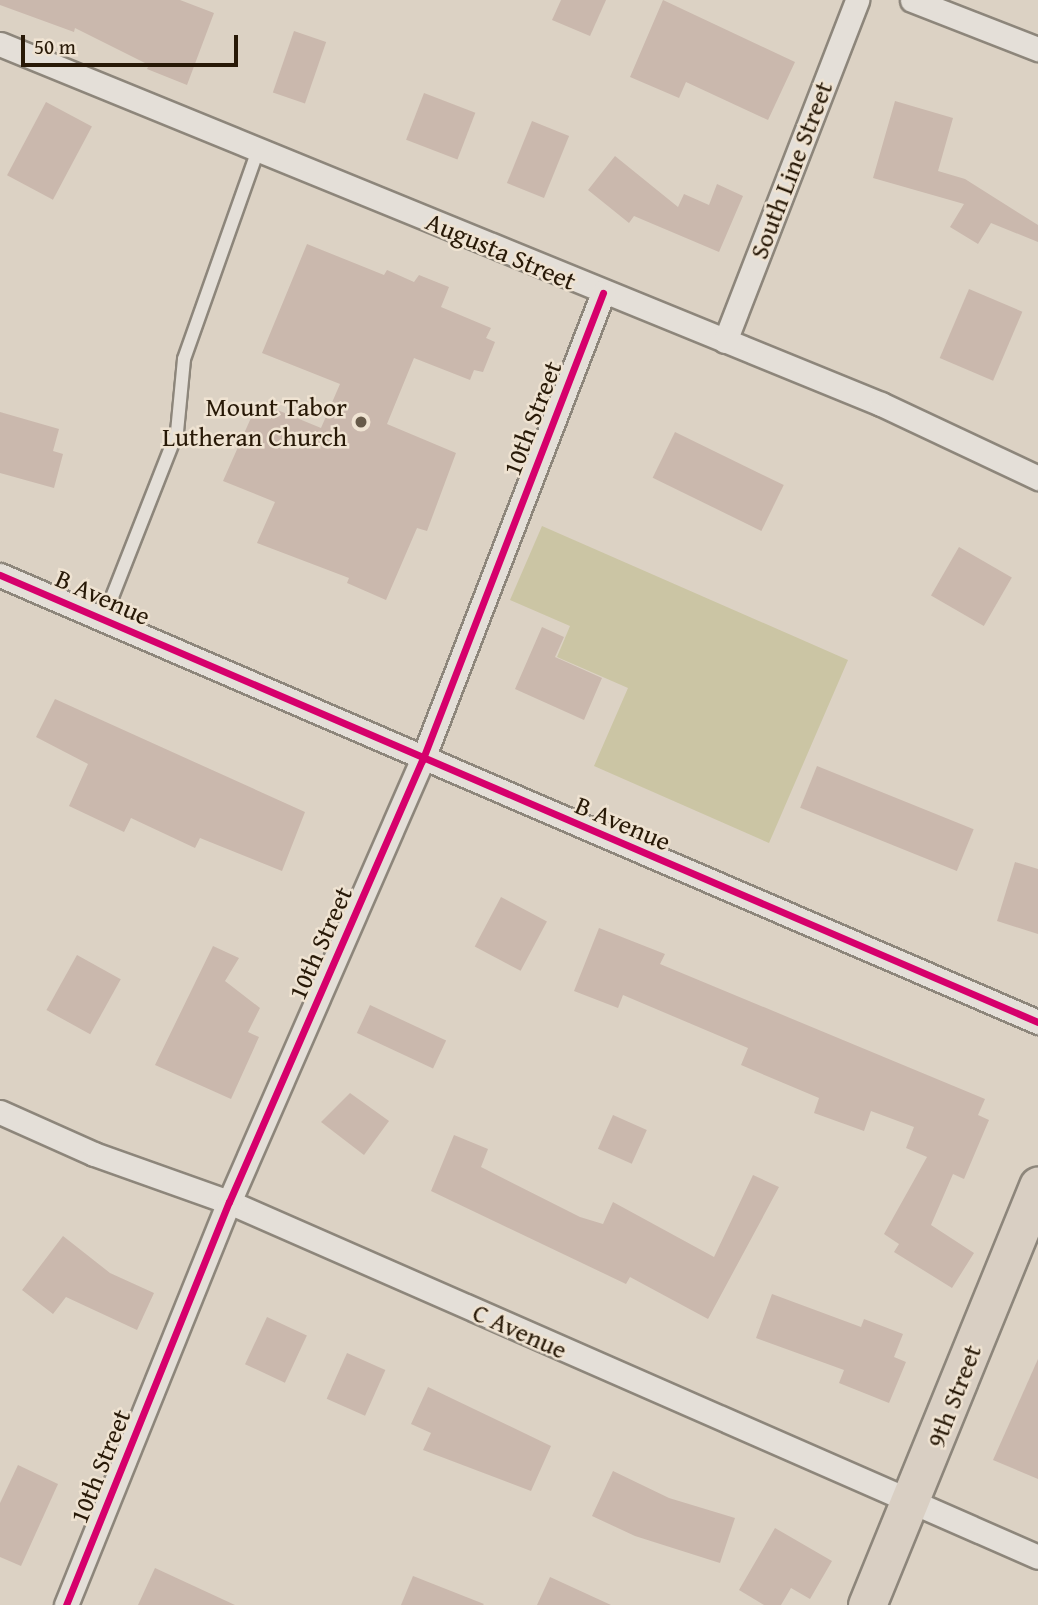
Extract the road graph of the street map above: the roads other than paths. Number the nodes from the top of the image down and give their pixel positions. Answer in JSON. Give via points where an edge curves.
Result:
{"nodes":[{"id":1,"x":857,"y":0,"type":"edge"},
{"id":2,"x":912,"y":0,"type":"edge"},
{"id":3,"x":0,"y":44,"type":"edge"},
{"id":4,"x":1038,"y":49,"type":"edge"},
{"id":5,"x":258,"y":150,"type":"junction"},
{"id":6,"x":603,"y":293,"type":"junction"},
{"id":7,"x":725,"y":341,"type":"junction"},
{"id":8,"x":1038,"y":478,"type":"edge"},
{"id":9,"x":0,"y":575,"type":"edge"},
{"id":10,"x":103,"y":620,"type":"junction"},
{"id":11,"x":422,"y":761,"type":"junction"},
{"id":12,"x":1038,"y":1022,"type":"edge"},
{"id":13,"x":0,"y":1112,"type":"edge"},
{"id":14,"x":1038,"y":1186,"type":"edge"},
{"id":15,"x":229,"y":1202,"type":"junction"},
{"id":16,"x":912,"y":1503,"type":"junction"},
{"id":17,"x":1038,"y":1556,"type":"edge"},
{"id":18,"x":66,"y":1605,"type":"edge"},
{"id":19,"x":867,"y":1605,"type":"edge"}],
"edges":[{"from":1,"to":7,"type":"street","name":"South Line Street"},
{"from":2,"to":4,"type":"street"},
{"from":3,"to":5,"type":"street","name":"Augusta Street"},
{"from":5,"to":6,"type":"street","name":"Augusta Street"},
{"from":5,"to":10,"type":"lane","via":[[184,359],[177,432]]},
{"from":6,"to":7,"type":"street","name":"Augusta Street"},
{"from":6,"to":11,"type":"street","name":"10th Street"},
{"from":7,"to":8,"type":"street","name":"Augusta Street","via":[[881,404]]},
{"from":9,"to":10,"type":"street","name":"B Avenue"},
{"from":10,"to":11,"type":"street","name":"B Avenue"},
{"from":11,"to":12,"type":"street","name":"B Avenue"},
{"from":11,"to":15,"type":"street","name":"10th Street"},
{"from":13,"to":15,"type":"street","name":"C Avenue","via":[[94,1154]]},
{"from":14,"to":16,"type":"main road","name":"9th Street"},
{"from":15,"to":16,"type":"street","name":"C Avenue"},
{"from":15,"to":18,"type":"street","name":"10th Street"},
{"from":16,"to":17,"type":"street","name":"C Avenue"},
{"from":16,"to":19,"type":"main road","name":"9th Street"}]}
